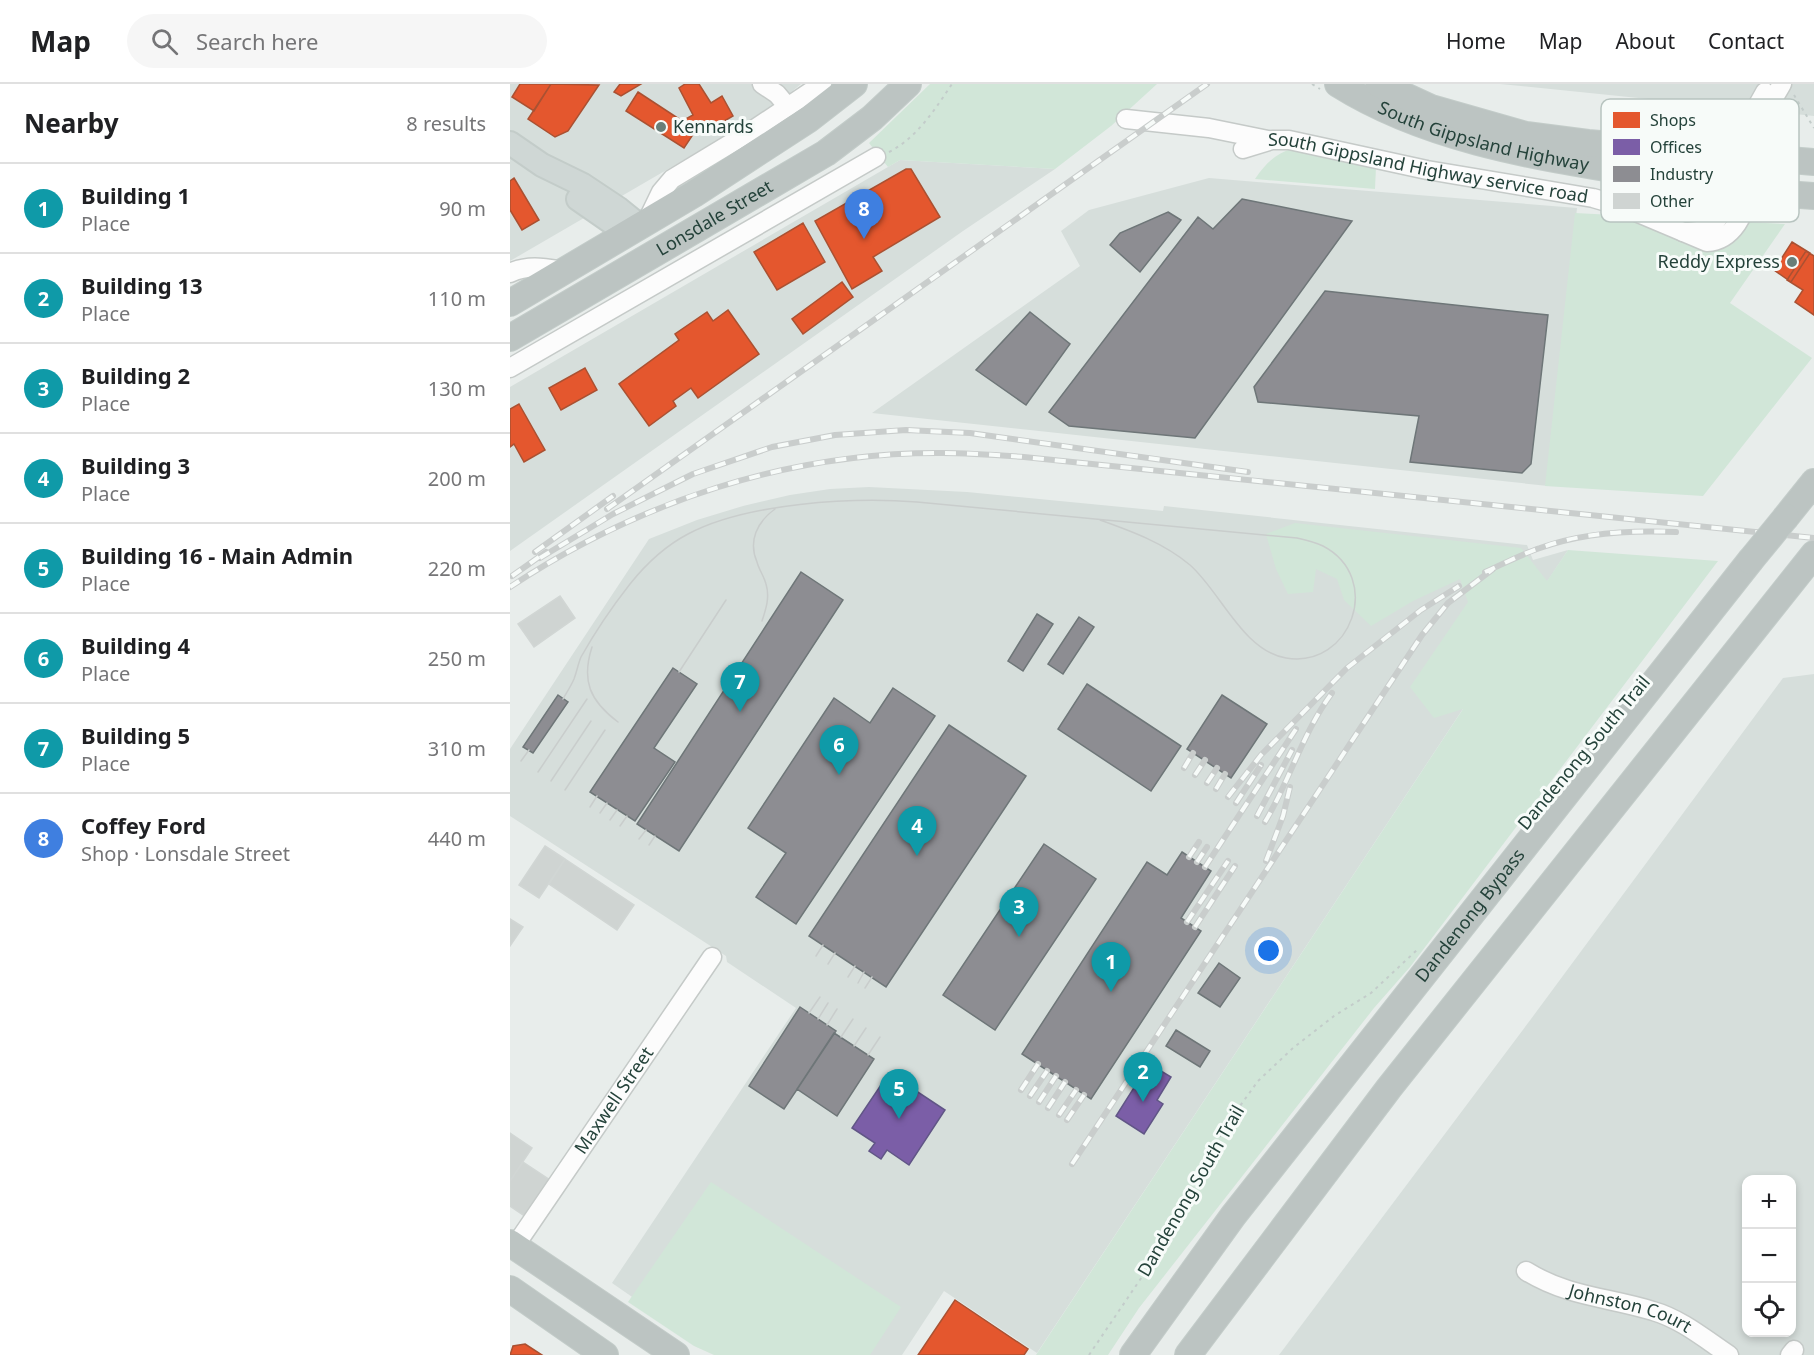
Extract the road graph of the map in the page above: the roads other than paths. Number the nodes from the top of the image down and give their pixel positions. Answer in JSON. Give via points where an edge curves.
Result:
{"nodes":[{"id":1,"x":762,"y":84,"type":"edge"},
{"id":2,"x":822,"y":84,"type":"edge"},
{"id":3,"x":854,"y":84,"type":"edge"},
{"id":4,"x":908,"y":84,"type":"edge"},
{"id":5,"x":1338,"y":84,"type":"edge"},
{"id":6,"x":1379,"y":84,"type":"edge"},
{"id":7,"x":1771,"y":84,"type":"edge"},
{"id":8,"x":1786,"y":87,"type":"edge"},
{"id":9,"x":1762,"y":99,"type":"edge"},
{"id":10,"x":1775,"y":99,"type":"edge"},
{"id":11,"x":788,"y":107,"type":"junction"},
{"id":12,"x":1126,"y":119,"type":"dead end"},
{"id":13,"x":1270,"y":141,"type":"junction"},
{"id":14,"x":510,"y":143,"type":"edge"},
{"id":15,"x":1601,"y":144,"type":"edge"},
{"id":16,"x":1243,"y":149,"type":"dead end"},
{"id":17,"x":826,"y":153,"type":"junction"},
{"id":18,"x":882,"y":155,"type":"road end"},
{"id":19,"x":711,"y":156,"type":"junction"},
{"id":20,"x":1799,"y":161,"type":"edge"},
{"id":21,"x":1814,"y":162,"type":"edge"},
{"id":22,"x":1601,"y":167,"type":"edge"},
{"id":23,"x":694,"y":194,"type":"junction"},
{"id":24,"x":1799,"y":194,"type":"edge"},
{"id":25,"x":1814,"y":196,"type":"edge"},
{"id":26,"x":804,"y":199,"type":"junction"},
{"id":27,"x":1601,"y":200,"type":"edge"},
{"id":28,"x":1660,"y":222,"type":"edge"},
{"id":29,"x":1718,"y":222,"type":"edge"},
{"id":30,"x":1737,"y":222,"type":"edge"},
{"id":31,"x":638,"y":227,"type":"junction"},
{"id":32,"x":1681,"y":231,"type":"junction"},
{"id":33,"x":659,"y":252,"type":"junction"},
{"id":34,"x":564,"y":271,"type":"junction"},
{"id":35,"x":510,"y":273,"type":"edge"},
{"id":36,"x":673,"y":274,"type":"junction"},
{"id":37,"x":510,"y":303,"type":"edge"},
{"id":38,"x":565,"y":308,"type":"junction"},
{"id":39,"x":510,"y":338,"type":"edge"},
{"id":40,"x":540,"y":351,"type":"junction"},
{"id":41,"x":510,"y":368,"type":"edge"},
{"id":42,"x":1814,"y":482,"type":"edge"},
{"id":43,"x":1809,"y":561,"type":"edge"},
{"id":44,"x":712,"y":957,"type":"dead end"},
{"id":45,"x":512,"y":1248,"type":"edge"},
{"id":46,"x":1526,"y":1271,"type":"dead end"},
{"id":47,"x":510,"y":1289,"type":"edge"},
{"id":48,"x":605,"y":1355,"type":"edge"},
{"id":49,"x":676,"y":1355,"type":"edge"},
{"id":50,"x":1133,"y":1355,"type":"edge"},
{"id":51,"x":1188,"y":1355,"type":"edge"},
{"id":52,"x":1729,"y":1355,"type":"edge"}],
"edges":[{"from":1,"to":11,"type":"street"},
{"from":2,"to":11,"type":"street","name":"Lonsdale Street"},
{"from":3,"to":23,"type":"highway","name":"Lonsdale Street","via":[[809,119]]},
{"from":4,"to":17,"type":"highway","name":"Lonsdale Street"},
{"from":5,"to":22,"type":"highway","name":"South Gippsland Highway","via":[[1415,121],[1502,148]]},
{"from":6,"to":15,"type":"highway","name":"South Gippsland Highway","via":[[1431,108],[1526,135]]},
{"from":7,"to":9,"type":"street"},
{"from":8,"to":10,"type":"street"},
{"from":11,"to":19,"type":"street","name":"Lonsdale Street"},
{"from":12,"to":13,"type":"street","via":[[1209,128]]},
{"from":13,"to":16,"type":"street","name":"South Gippsland Highway service road"},
{"from":13,"to":27,"type":"street","name":"South Gippsland Highway service road","via":[[1300,141],[1427,170]]},
{"from":14,"to":31,"type":"main road","via":[[542,165],[576,197]]},
{"from":17,"to":26,"type":"street"},
{"from":17,"to":33,"type":"highway","name":"Lonsdale Street"},
{"from":18,"to":26,"type":"street","name":"Lonsdale Street"},
{"from":19,"to":23,"type":"street"},
{"from":19,"to":31,"type":"street","name":"Lonsdale Street","via":[[668,182]]},
{"from":20,"to":21,"type":"highway","name":"South Gippsland Highway"},
{"from":23,"to":31,"type":"highway","name":"Lonsdale Street"},
{"from":24,"to":25,"type":"highway","name":"South Gippsland Highway"},
{"from":26,"to":36,"type":"street","name":"Lonsdale Street"},
{"from":28,"to":32,"type":"street","name":"South Gippsland Highway service road"},
{"from":29,"to":32,"type":"street","via":[[1703,230]]},
{"from":30,"to":32,"type":"street","name":"South Gippsland Highway service road","via":[[1721,239],[1712,242]]},
{"from":31,"to":33,"type":"highway"},
{"from":31,"to":34,"type":"highway","name":"Lonsdale Street"},
{"from":33,"to":36,"type":"street"},
{"from":33,"to":38,"type":"highway","name":"Lonsdale Street"},
{"from":34,"to":35,"type":"street","via":[[533,267]]},
{"from":34,"to":37,"type":"highway","name":"Lonsdale Street"},
{"from":36,"to":40,"type":"street","name":"Lonsdale Street"},
{"from":38,"to":39,"type":"highway","name":"Lonsdale Street"},
{"from":38,"to":40,"type":"street"},
{"from":40,"to":41,"type":"street","name":"Lonsdale Street"},
{"from":42,"to":50,"type":"highway","name":"Dandenong Bypass","bridge":true,"via":[[1233,1216]]},
{"from":43,"to":51,"type":"highway","via":[[1389,1088]]},
{"from":44,"to":45,"type":"street","name":"Maxwell Street"},
{"from":45,"to":49,"type":"highway"},
{"from":46,"to":52,"type":"street","name":"Johnston Court","via":[[1545,1283],[1573,1292],[1670,1317]]},
{"from":47,"to":48,"type":"highway"}]}
